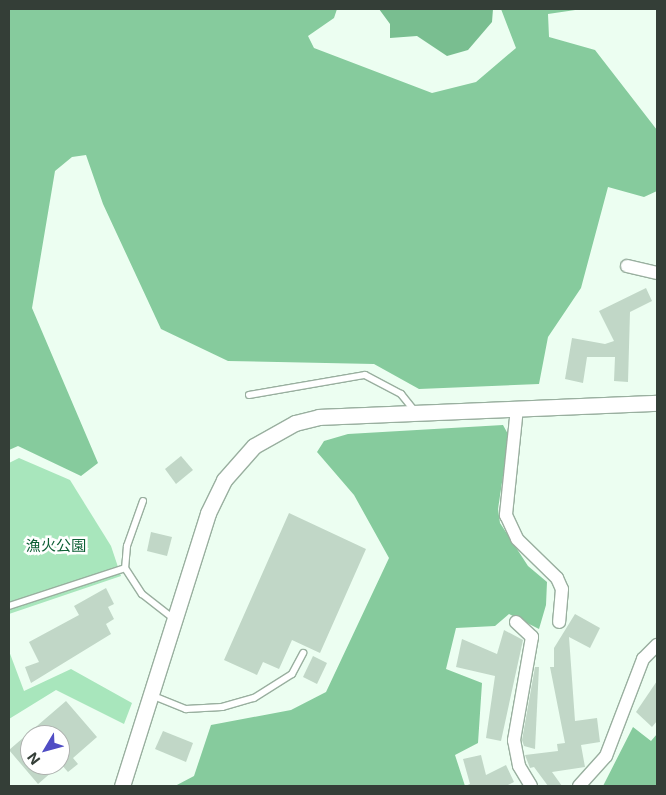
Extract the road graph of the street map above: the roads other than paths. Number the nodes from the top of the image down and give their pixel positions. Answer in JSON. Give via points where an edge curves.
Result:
{"nodes":[{"id":1,"x":627,"y":266,"type":"dead end"},
{"id":2,"x":657,"y":272,"type":"edge"},
{"id":3,"x":249,"y":395,"type":"dead end"},
{"id":4,"x":657,"y":402,"type":"edge"},
{"id":5,"x":517,"y":408,"type":"junction"},
{"id":6,"x":415,"y":411,"type":"junction"},
{"id":7,"x":142,"y":501,"type":"dead end"},
{"id":8,"x":125,"y":568,"type":"junction"},
{"id":9,"x":9,"y":606,"type":"edge"},
{"id":10,"x":174,"y":619,"type":"junction"},
{"id":11,"x":516,"y":622,"type":"dead end"},
{"id":12,"x":559,"y":622,"type":"dead end"},
{"id":13,"x":657,"y":645,"type":"edge"},
{"id":14,"x":303,"y":653,"type":"dead end"},
{"id":15,"x":151,"y":695,"type":"junction"},
{"id":16,"x":122,"y":786,"type":"edge"},
{"id":17,"x":531,"y":786,"type":"edge"},
{"id":18,"x":579,"y":786,"type":"edge"}],
"edges":[{"from":1,"to":2,"type":"street"},
{"from":3,"to":6,"type":"lane","via":[[366,375],[389,385]]},
{"from":4,"to":5,"type":"street"},
{"from":5,"to":6,"type":"street"},
{"from":5,"to":12,"type":"street","via":[[506,515],[517,539],[557,578],[562,589]]},
{"from":6,"to":10,"type":"street","via":[[319,417],[295,423],[254,446],[224,480],[208,513]]},
{"from":7,"to":8,"type":"lane","via":[[127,546]]},
{"from":8,"to":9,"type":"lane"},
{"from":8,"to":10,"type":"lane","via":[[142,594]]},
{"from":10,"to":15,"type":"street"},
{"from":11,"to":17,"type":"street","via":[[532,637],[514,740],[519,766]]},
{"from":13,"to":18,"type":"street","via":[[643,659],[606,756]]},
{"from":14,"to":15,"type":"lane","via":[[292,674],[254,698],[222,707],[186,709]]},
{"from":15,"to":16,"type":"street"}]}
